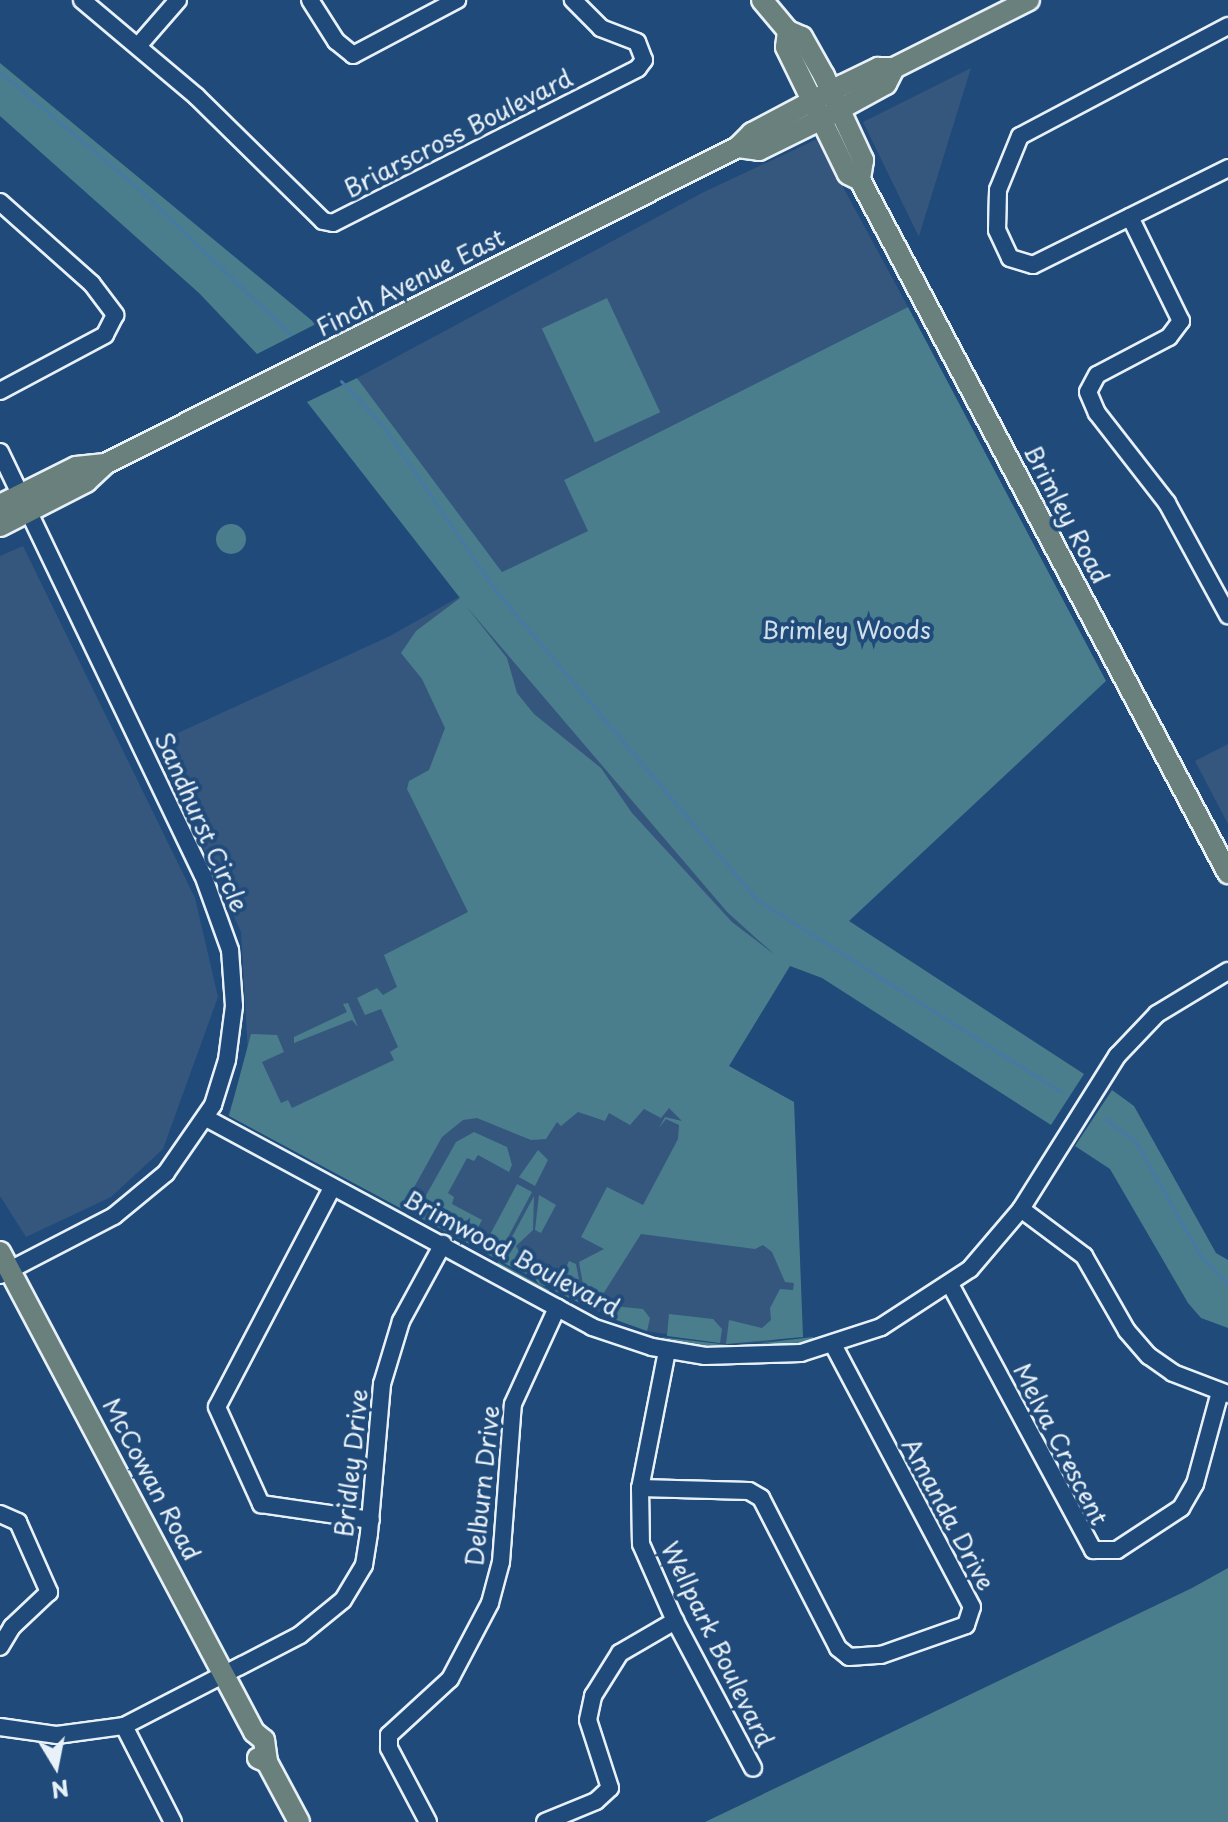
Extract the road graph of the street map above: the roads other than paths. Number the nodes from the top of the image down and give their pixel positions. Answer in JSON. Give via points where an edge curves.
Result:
{"nodes":[{"id":1,"x":82,"y":0,"type":"edge"},
{"id":2,"x":178,"y":0,"type":"edge"},
{"id":3,"x":310,"y":0,"type":"edge"},
{"id":4,"x":457,"y":0,"type":"edge"},
{"id":5,"x":573,"y":0,"type":"edge"},
{"id":6,"x":762,"y":0,"type":"edge"},
{"id":7,"x":1029,"y":0,"type":"edge"},
{"id":8,"x":1228,"y":26,"type":"edge"},
{"id":9,"x":138,"y":46,"type":"junction"},
{"id":10,"x":827,"y":105,"type":"junction"},
{"id":11,"x":1228,"y":168,"type":"edge"},
{"id":12,"x":0,"y":202,"type":"edge"},
{"id":13,"x":1130,"y":217,"type":"junction"},
{"id":14,"x":0,"y":391,"type":"edge"},
{"id":15,"x":0,"y":452,"type":"edge"},
{"id":16,"x":26,"y":503,"type":"junction"},
{"id":17,"x":0,"y":505,"type":"edge"},
{"id":18,"x":0,"y":526,"type":"edge"},
{"id":19,"x":1228,"y":615,"type":"edge"},
{"id":20,"x":1228,"y":873,"type":"edge"},
{"id":21,"x":1228,"y":971,"type":"edge"},
{"id":22,"x":206,"y":1118,"type":"junction"},
{"id":23,"x":332,"y":1188,"type":"junction"},
{"id":24,"x":1021,"y":1209,"type":"junction"},
{"id":25,"x":443,"y":1244,"type":"junction"},
{"id":26,"x":0,"y":1252,"type":"edge"},
{"id":27,"x":6,"y":1272,"type":"edge"},
{"id":28,"x":951,"y":1286,"type":"junction"},
{"id":29,"x":557,"y":1308,"type":"junction"},
{"id":30,"x":833,"y":1345,"type":"junction"},
{"id":31,"x":667,"y":1351,"type":"junction"},
{"id":32,"x":1224,"y":1393,"type":"edge"},
{"id":33,"x":640,"y":1488,"type":"junction"},
{"id":34,"x":0,"y":1514,"type":"edge"},
{"id":35,"x":371,"y":1520,"type":"junction"},
{"id":36,"x":675,"y":1621,"type":"junction"},
{"id":37,"x":0,"y":1647,"type":"edge"},
{"id":38,"x":224,"y":1675,"type":"junction"},
{"id":39,"x":124,"y":1726,"type":"junction"},
{"id":40,"x":0,"y":1727,"type":"edge"},
{"id":41,"x":753,"y":1768,"type":"dead end"},
{"id":42,"x":173,"y":1822,"type":"edge"},
{"id":43,"x":299,"y":1822,"type":"edge"},
{"id":44,"x":428,"y":1822,"type":"edge"},
{"id":45,"x":545,"y":1822,"type":"edge"}],
"edges":[{"from":1,"to":9,"type":"street","name":"Briarscross Boulevard"},
{"from":2,"to":9,"type":"street"},
{"from":3,"to":4,"type":"street","via":[[336,41],[353,55]]},
{"from":5,"to":9,"type":"street","name":"Briarscross Boulevard","via":[[601,28],[637,42],[644,60],[638,68],[333,223],[323,221]]},
{"from":6,"to":10,"type":"main road","name":"Brimley Road","via":[[788,31],[786,47]]},
{"from":7,"to":10,"type":"main road","name":"Finch Avenue East","via":[[894,68],[886,84]]},
{"from":8,"to":13,"type":"street","via":[[1049,117],[1020,136],[1013,148],[996,214],[1002,245],[1017,263],[1033,265]]},
{"from":10,"to":16,"type":"main road","name":"Finch Avenue East","via":[[759,150],[738,147],[105,464],[76,467]]},
{"from":10,"to":20,"type":"main road","name":"Brimley Road","via":[[865,166],[860,180]]},
{"from":11,"to":13,"type":"street"},
{"from":12,"to":14,"type":"street","via":[[92,284],[115,315],[105,335]]},
{"from":13,"to":19,"type":"street","via":[[1181,321],[1169,337],[1097,375],[1088,392],[1097,413],[1167,503]]},
{"from":15,"to":16,"type":"street","name":"Sandhurst Circle"},
{"from":16,"to":17,"type":"main road","name":"Finch Avenue East"},
{"from":16,"to":18,"type":"main road","name":"Finch Avenue East"},
{"from":16,"to":22,"type":"street","name":"Sandhurst Circle","via":[[220,914],[233,972],[233,1026]]},
{"from":21,"to":24,"type":"street","name":"Brimwood Boulevard","via":[[1172,1002],[1117,1056]]},
{"from":22,"to":23,"type":"street","name":"Brimwood Boulevard"},
{"from":22,"to":27,"type":"street","name":"Sandhurst Circle","via":[[182,1154],[133,1204]]},
{"from":23,"to":25,"type":"street","name":"Brimwood Boulevard"},
{"from":23,"to":35,"type":"street","via":[[217,1407],[261,1504]]},
{"from":24,"to":28,"type":"street","name":"Brimwood Boulevard","via":[[991,1248]]},
{"from":24,"to":32,"type":"street","via":[[1084,1256],[1127,1331],[1149,1356],[1173,1373]]},
{"from":25,"to":29,"type":"street","name":"Brimwood Boulevard"},
{"from":25,"to":35,"type":"street","name":"Bridley Drive","via":[[401,1321],[382,1384]]},
{"from":26,"to":27,"type":"main road","name":"McCowan Road"},
{"from":27,"to":38,"type":"main road","name":"McCowan Road"},
{"from":28,"to":30,"type":"street","name":"Brimwood Boulevard","via":[[892,1322]]},
{"from":28,"to":32,"type":"street","name":"Melva Crescent","via":[[1093,1550],[1117,1550],[1181,1508],[1195,1484]]},
{"from":29,"to":31,"type":"street","name":"Brimwood Boulevard","via":[[592,1327]]},
{"from":29,"to":44,"type":"street","name":"Delburn Drive","via":[[513,1404],[501,1562],[490,1603],[450,1679],[389,1735],[389,1748]]},
{"from":30,"to":31,"type":"street","name":"Brimwood Boulevard","via":[[767,1358]]},
{"from":30,"to":33,"type":"street","name":"Amanda Drive","via":[[972,1607],[966,1625],[881,1655],[849,1657],[838,1648],[761,1498],[749,1491]]},
{"from":31,"to":33,"type":"street","name":"Wellpark Boulevard"},
{"from":33,"to":36,"type":"street","name":"Wellpark Boulevard","via":[[641,1544]]},
{"from":34,"to":37,"type":"street","via":[[18,1522],[49,1592],[45,1602],[12,1627]]},
{"from":35,"to":38,"type":"street","name":"Bridley Drive","via":[[364,1565],[343,1600],[300,1635]]},
{"from":36,"to":41,"type":"street","name":"Wellpark Boulevard"},
{"from":36,"to":45,"type":"street","via":[[620,1653],[593,1696],[588,1720],[610,1788],[596,1801]]},
{"from":38,"to":39,"type":"street","name":"Bridley Drive"},
{"from":38,"to":43,"type":"main road","name":"McCowan Road","via":[[254,1732],[251,1745],[267,1762]]},
{"from":39,"to":40,"type":"street","name":"Bridley Drive","via":[[57,1735]]},
{"from":39,"to":42,"type":"street"}]}
